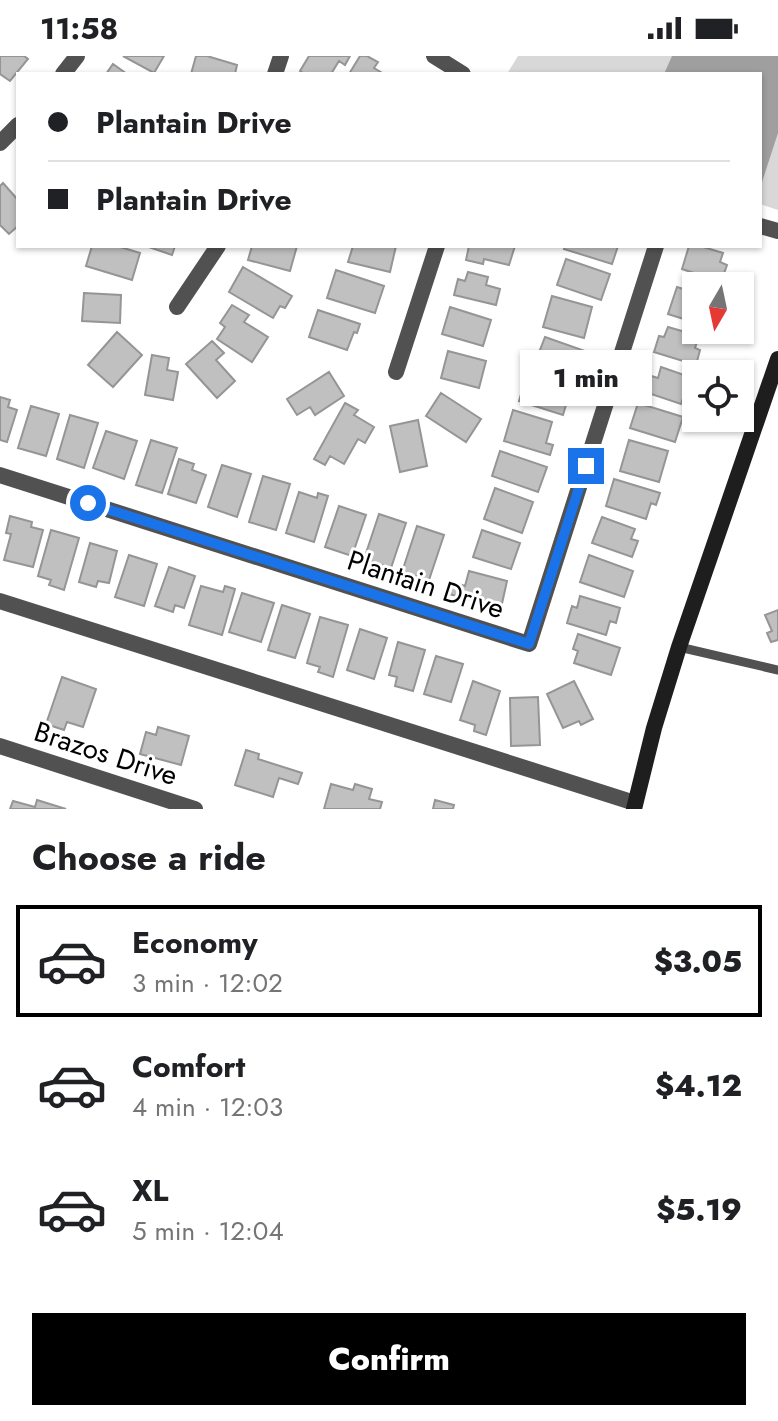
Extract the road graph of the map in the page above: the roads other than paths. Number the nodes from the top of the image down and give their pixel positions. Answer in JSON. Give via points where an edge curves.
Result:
{"nodes":[{"id":1,"x":77,"y":56,"type":"edge"},
{"id":2,"x":434,"y":56,"type":"edge"},
{"id":3,"x":65,"y":72,"type":"edge"},
{"id":4,"x":460,"y":72,"type":"edge"},
{"id":5,"x":16,"y":127,"type":"edge"},
{"id":6,"x":0,"y":143,"type":"edge"},
{"id":7,"x":217,"y":248,"type":"edge"},
{"id":8,"x":436,"y":248,"type":"edge"},
{"id":9,"x":655,"y":248,"type":"edge"},
{"id":10,"x":177,"y":307,"type":"dead end"},
{"id":11,"x":778,"y":359,"type":"edge"},
{"id":12,"x":396,"y":372,"type":"dead end"},
{"id":13,"x":0,"y":475,"type":"edge"},
{"id":14,"x":0,"y":601,"type":"edge"},
{"id":15,"x":679,"y":647,"type":"junction"},
{"id":16,"x":778,"y":670,"type":"edge"},
{"id":17,"x":0,"y":746,"type":"edge"},
{"id":18,"x":634,"y":806,"type":"edge"},
{"id":19,"x":195,"y":809,"type":"edge"}],
"edges":[{"from":1,"to":3,"type":"street"},
{"from":2,"to":4,"type":"street"},
{"from":5,"to":6,"type":"street"},
{"from":7,"to":10,"type":"street"},
{"from":8,"to":12,"type":"street"},
{"from":9,"to":13,"type":"street","name":"Plantain Drive","via":[[529,644]]},
{"from":11,"to":15,"type":"main road"},
{"from":14,"to":18,"type":"street"},
{"from":15,"to":16,"type":"lane"},
{"from":15,"to":18,"type":"main road"},
{"from":17,"to":19,"type":"street","name":"Brazos Drive"}]}
